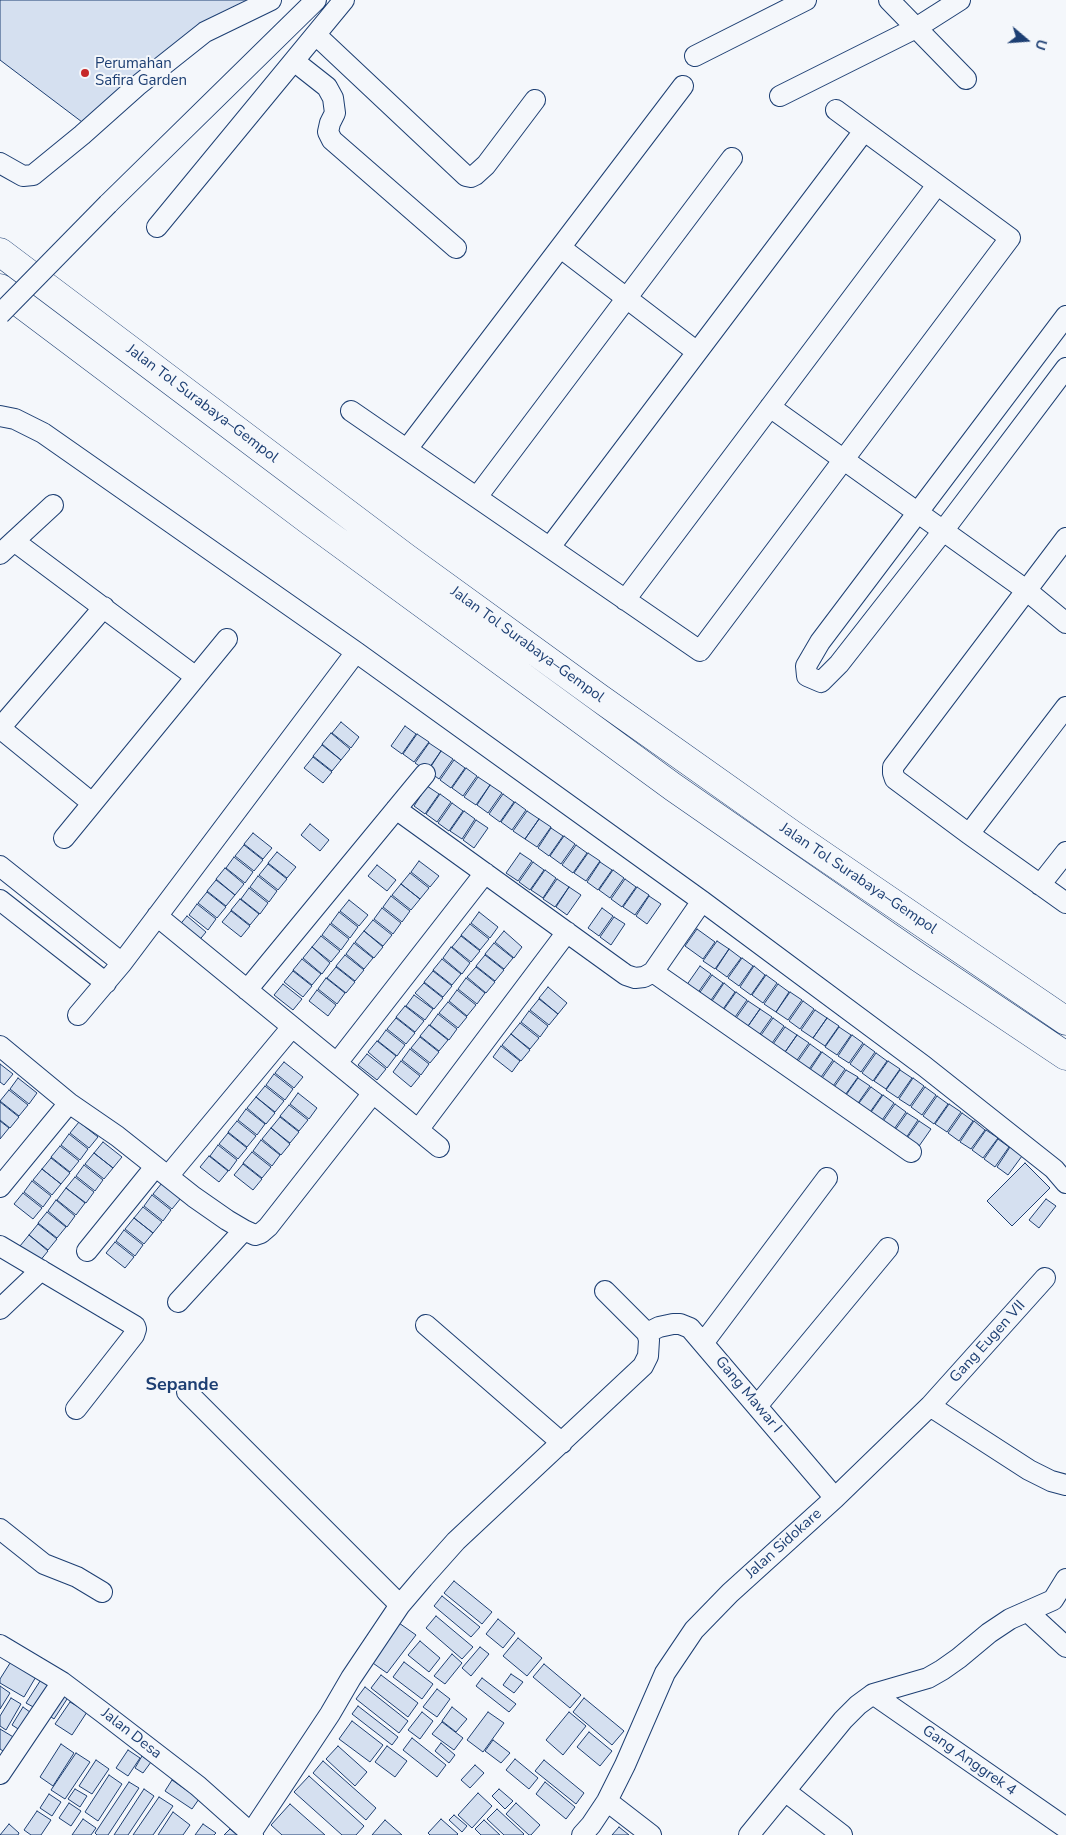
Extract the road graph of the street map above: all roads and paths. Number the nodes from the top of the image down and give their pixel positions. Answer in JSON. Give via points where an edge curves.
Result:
{"nodes":[{"id":1,"x":271,"y":0,"type":"edge"},
{"id":2,"x":316,"y":0,"type":"edge"},
{"id":3,"x":344,"y":0,"type":"edge"},
{"id":4,"x":806,"y":0,"type":"edge"},
{"id":5,"x":889,"y":0,"type":"edge"},
{"id":6,"x":960,"y":0,"type":"edge"},
{"id":7,"x":916,"y":28,"type":"junction"},
{"id":8,"x":316,"y":35,"type":"junction"},
{"id":9,"x":695,"y":56,"type":"dead end"},
{"id":10,"x":294,"y":61,"type":"junction"},
{"id":11,"x":966,"y":79,"type":"dead end"},
{"id":12,"x":683,"y":86,"type":"dead end"},
{"id":13,"x":780,"y":96,"type":"dead end"},
{"id":14,"x":535,"y":100,"type":"dead end"},
{"id":15,"x":836,"y":110,"type":"dead end"},
{"id":16,"x":864,"y":131,"type":"junction"},
{"id":17,"x":732,"y":158,"type":"dead end"},
{"id":18,"x":0,"y":163,"type":"edge"},
{"id":19,"x":937,"y":185,"type":"junction"},
{"id":20,"x":157,"y":227,"type":"dead end"},
{"id":21,"x":456,"y":248,"type":"dead end"},
{"id":22,"x":561,"y":248,"type":"junction"},
{"id":23,"x":0,"y":252,"type":"edge"},
{"id":24,"x":0,"y":288,"type":"edge"},
{"id":25,"x":627,"y":298,"type":"junction"},
{"id":26,"x":0,"y":314,"type":"edge"},
{"id":27,"x":1066,"y":316,"type":"edge"},
{"id":28,"x":697,"y":352,"type":"junction"},
{"id":29,"x":1066,"y":368,"type":"edge"},
{"id":30,"x":770,"y":407,"type":"junction"},
{"id":31,"x":351,"y":411,"type":"dead end"},
{"id":32,"x":0,"y":416,"type":"edge"},
{"id":33,"x":407,"y":449,"type":"junction"},
{"id":34,"x":843,"y":460,"type":"junction"},
{"id":35,"x":477,"y":497,"type":"junction"},
{"id":36,"x":53,"y":505,"type":"dead end"},
{"id":37,"x":918,"y":514,"type":"junction"},
{"id":38,"x":943,"y":532,"type":"junction"},
{"id":39,"x":1066,"y":538,"type":"edge"},
{"id":40,"x":7,"y":547,"type":"edge"},
{"id":41,"x":550,"y":547,"type":"junction"},
{"id":42,"x":1026,"y":590,"type":"junction"},
{"id":43,"x":625,"y":600,"type":"junction"},
{"id":44,"x":104,"y":607,"type":"junction"},
{"id":45,"x":1066,"y":623,"type":"edge"},
{"id":46,"x":227,"y":639,"type":"dead end"},
{"id":47,"x":356,"y":652,"type":"junction"},
{"id":48,"x":196,"y":677,"type":"junction"},
{"id":49,"x":1066,"y":707,"type":"edge"},
{"id":50,"x":0,"y":728,"type":"edge"},
{"id":51,"x":424,"y":774,"type":"dead end"},
{"id":52,"x":92,"y":803,"type":"junction"},
{"id":53,"x":396,"y":809,"type":"junction"},
{"id":54,"x":969,"y":834,"type":"junction"},
{"id":55,"x":64,"y":838,"type":"dead end"},
{"id":56,"x":1066,"y":852,"type":"edge"},
{"id":57,"x":0,"y":866,"type":"edge"},
{"id":58,"x":485,"y":873,"type":"junction"},
{"id":59,"x":1040,"y":885,"type":"junction"},
{"id":60,"x":0,"y":900,"type":"edge"},
{"id":61,"x":702,"y":901,"type":"junction"},
{"id":62,"x":1066,"y":903,"type":"edge"},
{"id":63,"x":156,"y":916,"type":"junction"},
{"id":64,"x":567,"y":932,"type":"junction"},
{"id":65,"x":122,"y":963,"type":"junction"},
{"id":66,"x":653,"y":972,"type":"junction"},
{"id":67,"x":106,"y":983,"type":"junction"},
{"id":68,"x":247,"y":990,"type":"junction"},
{"id":69,"x":78,"y":1015,"type":"dead end"},
{"id":70,"x":1066,"y":1021,"type":"edge"},
{"id":71,"x":292,"y":1027,"type":"junction"},
{"id":72,"x":0,"y":1046,"type":"edge"},
{"id":73,"x":1066,"y":1056,"type":"edge"},
{"id":74,"x":337,"y":1063,"type":"junction"},
{"id":75,"x":373,"y":1093,"type":"junction"},
{"id":76,"x":69,"y":1103,"type":"junction"},
{"id":77,"x":418,"y":1130,"type":"junction"},
{"id":78,"x":439,"y":1147,"type":"dead end"},
{"id":79,"x":911,"y":1152,"type":"dead end"},
{"id":80,"x":162,"y":1171,"type":"junction"},
{"id":81,"x":827,"y":1178,"type":"dead end"},
{"id":82,"x":1066,"y":1183,"type":"edge"},
{"id":83,"x":0,"y":1186,"type":"edge"},
{"id":84,"x":244,"y":1230,"type":"junction"},
{"id":85,"x":0,"y":1246,"type":"edge"},
{"id":86,"x":888,"y":1248,"type":"dead end"},
{"id":87,"x":87,"y":1251,"type":"dead end"},
{"id":88,"x":41,"y":1270,"type":"junction"},
{"id":89,"x":1045,"y":1278,"type":"dead end"},
{"id":90,"x":605,"y":1290,"type":"dead end"},
{"id":91,"x":178,"y":1302,"type":"dead end"},
{"id":92,"x":0,"y":1309,"type":"edge"},
{"id":93,"x":426,"y":1325,"type":"dead end"},
{"id":94,"x":647,"y":1333,"type":"junction"},
{"id":95,"x":704,"y":1342,"type":"junction"},
{"id":96,"x":187,"y":1392,"type":"dead end"},
{"id":97,"x":757,"y":1406,"type":"junction"},
{"id":98,"x":930,"y":1406,"type":"junction"},
{"id":99,"x":76,"y":1409,"type":"dead end"},
{"id":100,"x":562,"y":1443,"type":"junction"},
{"id":101,"x":1066,"y":1485,"type":"edge"},
{"id":102,"x":835,"y":1498,"type":"junction"},
{"id":103,"x":0,"y":1529,"type":"edge"},
{"id":104,"x":1065,"y":1581,"type":"edge"},
{"id":105,"x":90,"y":1585,"type":"dead end"},
{"id":106,"x":400,"y":1605,"type":"junction"},
{"id":107,"x":1028,"y":1612,"type":"junction"},
{"id":108,"x":0,"y":1645,"type":"edge"},
{"id":109,"x":1066,"y":1647,"type":"edge"},
{"id":110,"x":62,"y":1682,"type":"junction"},
{"id":111,"x":873,"y":1694,"type":"junction"},
{"id":112,"x":0,"y":1774,"type":"edge"},
{"id":113,"x":785,"y":1791,"type":"junction"},
{"id":114,"x":607,"y":1801,"type":"junction"},
{"id":115,"x":1066,"y":1828,"type":"edge"},
{"id":116,"x":252,"y":1834,"type":"edge"},
{"id":117,"x":582,"y":1835,"type":"edge"},
{"id":118,"x":651,"y":1835,"type":"edge"},
{"id":119,"x":749,"y":1835,"type":"edge"},
{"id":120,"x":842,"y":1835,"type":"edge"}],
"edges":[{"from":1,"to":18,"type":"street","via":[[205,32],[33,175],[23,176]]},
{"from":2,"to":26,"type":"street","bridge":true},
{"from":3,"to":8,"type":"street"},
{"from":4,"to":9,"type":"street"},
{"from":5,"to":7,"type":"street"},
{"from":6,"to":7,"type":"street"},
{"from":7,"to":11,"type":"street"},
{"from":7,"to":13,"type":"street"},
{"from":8,"to":10,"type":"street"},
{"from":8,"to":14,"type":"street","via":[[466,176],[475,175],[486,165]]},
{"from":10,"to":20,"type":"street"},
{"from":10,"to":21,"type":"street","via":[[327,88],[334,98],[335,113],[328,132],[332,140]]},
{"from":12,"to":22,"type":"street"},
{"from":15,"to":16,"type":"street"},
{"from":16,"to":19,"type":"street"},
{"from":16,"to":28,"type":"street"},
{"from":17,"to":25,"type":"street"},
{"from":19,"to":30,"type":"street"},
{"from":19,"to":34,"type":"street","via":[[1010,238]]},
{"from":22,"to":25,"type":"street"},
{"from":22,"to":33,"type":"street"},
{"from":23,"to":70,"type":"highway","name":"Jalan Tol Surabaya–Gempol","via":[[404,557],[582,686]]},
{"from":24,"to":73,"type":"highway","name":"Jalan Tol Surabaya–Gempol","via":[[311,522],[674,787]]},
{"from":25,"to":28,"type":"street"},
{"from":25,"to":35,"type":"street"},
{"from":27,"to":37,"type":"street"},
{"from":28,"to":41,"type":"street"},
{"from":29,"to":38,"type":"street"},
{"from":30,"to":34,"type":"street"},
{"from":30,"to":43,"type":"street"},
{"from":31,"to":33,"type":"street"},
{"from":32,"to":47,"type":"street","via":[[15,419],[43,433]]},
{"from":33,"to":35,"type":"street"},
{"from":34,"to":37,"type":"street"},
{"from":34,"to":43,"type":"street","via":[[700,651]]},
{"from":35,"to":41,"type":"street"},
{"from":36,"to":40,"type":"street"},
{"from":37,"to":38,"type":"street"},
{"from":37,"to":38,"type":"street","via":[[820,642],[806,666],[807,676],[821,682],[839,664]]},
{"from":38,"to":42,"type":"street"},
{"from":39,"to":42,"type":"street"},
{"from":40,"to":44,"type":"street"},
{"from":41,"to":43,"type":"street"},
{"from":42,"to":45,"type":"street"},
{"from":42,"to":54,"type":"street","via":[[893,767],[895,779]]},
{"from":44,"to":48,"type":"street"},
{"from":44,"to":50,"type":"street"},
{"from":46,"to":48,"type":"street"},
{"from":47,"to":61,"type":"street"},
{"from":47,"to":63,"type":"street"},
{"from":48,"to":52,"type":"street"},
{"from":49,"to":54,"type":"street"},
{"from":50,"to":52,"type":"street"},
{"from":51,"to":53,"type":"street"},
{"from":52,"to":55,"type":"street"},
{"from":53,"to":58,"type":"street"},
{"from":53,"to":68,"type":"street"},
{"from":54,"to":59,"type":"street"},
{"from":56,"to":59,"type":"street"},
{"from":57,"to":65,"type":"street"},
{"from":58,"to":64,"type":"street"},
{"from":58,"to":74,"type":"street"},
{"from":59,"to":62,"type":"street"},
{"from":60,"to":67,"type":"street"},
{"from":61,"to":66,"type":"street"},
{"from":61,"to":82,"type":"street","via":[[932,1072],[1054,1169]]},
{"from":63,"to":65,"type":"street"},
{"from":63,"to":68,"type":"street"},
{"from":64,"to":66,"type":"street","via":[[626,975],[644,977]]},
{"from":64,"to":77,"type":"street"},
{"from":65,"to":67,"type":"street"},
{"from":66,"to":79,"type":"street"},
{"from":67,"to":69,"type":"street"},
{"from":68,"to":71,"type":"street"},
{"from":71,"to":74,"type":"street"},
{"from":71,"to":80,"type":"street"},
{"from":72,"to":76,"type":"street"},
{"from":74,"to":75,"type":"street"},
{"from":75,"to":77,"type":"street"},
{"from":75,"to":84,"type":"street","via":[[268,1227],[255,1235]]},
{"from":76,"to":80,"type":"street"},
{"from":76,"to":83,"type":"street"},
{"from":77,"to":78,"type":"street"},
{"from":80,"to":84,"type":"street"},
{"from":80,"to":87,"type":"street"},
{"from":81,"to":95,"type":"street"},
{"from":84,"to":91,"type":"street"},
{"from":85,"to":88,"type":"street"},
{"from":86,"to":97,"type":"street"},
{"from":88,"to":92,"type":"street"},
{"from":88,"to":99,"type":"street","via":[[136,1329]]},
{"from":89,"to":98,"type":"street","name":"Gang Eugen VII"},
{"from":90,"to":94,"type":"street"},
{"from":93,"to":100,"type":"street"},
{"from":94,"to":95,"type":"street","name":"Gang Mawar I","via":[[659,1327],[680,1324],[690,1328]]},
{"from":94,"to":100,"type":"street","via":[[648,1356],[643,1366]]},
{"from":95,"to":97,"type":"street","name":"Gang Mawar I"},
{"from":96,"to":106,"type":"street"},
{"from":97,"to":102,"type":"street","name":"Gang Mawar I"},
{"from":98,"to":101,"type":"street","via":[[1029,1470],[1051,1482]]},
{"from":98,"to":102,"type":"street","name":"Jalan Sidokare"},
{"from":100,"to":106,"type":"street","via":[[456,1541]]},
{"from":102,"to":114,"type":"street","name":"Jalan Sidokare","via":[[694,1630],[665,1674]]},
{"from":103,"to":105,"type":"street","via":[[44,1564]]},
{"from":104,"to":107,"type":"street","via":[[1053,1600]]},
{"from":106,"to":116,"type":"street"},
{"from":107,"to":109,"type":"street"},
{"from":107,"to":111,"type":"street","via":[[1010,1619],[928,1678]]},
{"from":108,"to":110,"type":"street","name":"Jalan Desa"},
{"from":110,"to":112,"type":"street"},
{"from":110,"to":116,"type":"street","name":"Jalan Desa","via":[[198,1786]]},
{"from":111,"to":113,"type":"street","via":[[843,1720]]},
{"from":111,"to":115,"type":"street","name":"Gang Anggrek 4"},
{"from":113,"to":119,"type":"street"},
{"from":113,"to":120,"type":"street"},
{"from":114,"to":117,"type":"street","name":"Jalan Sidokare"},
{"from":114,"to":118,"type":"street"}]}
